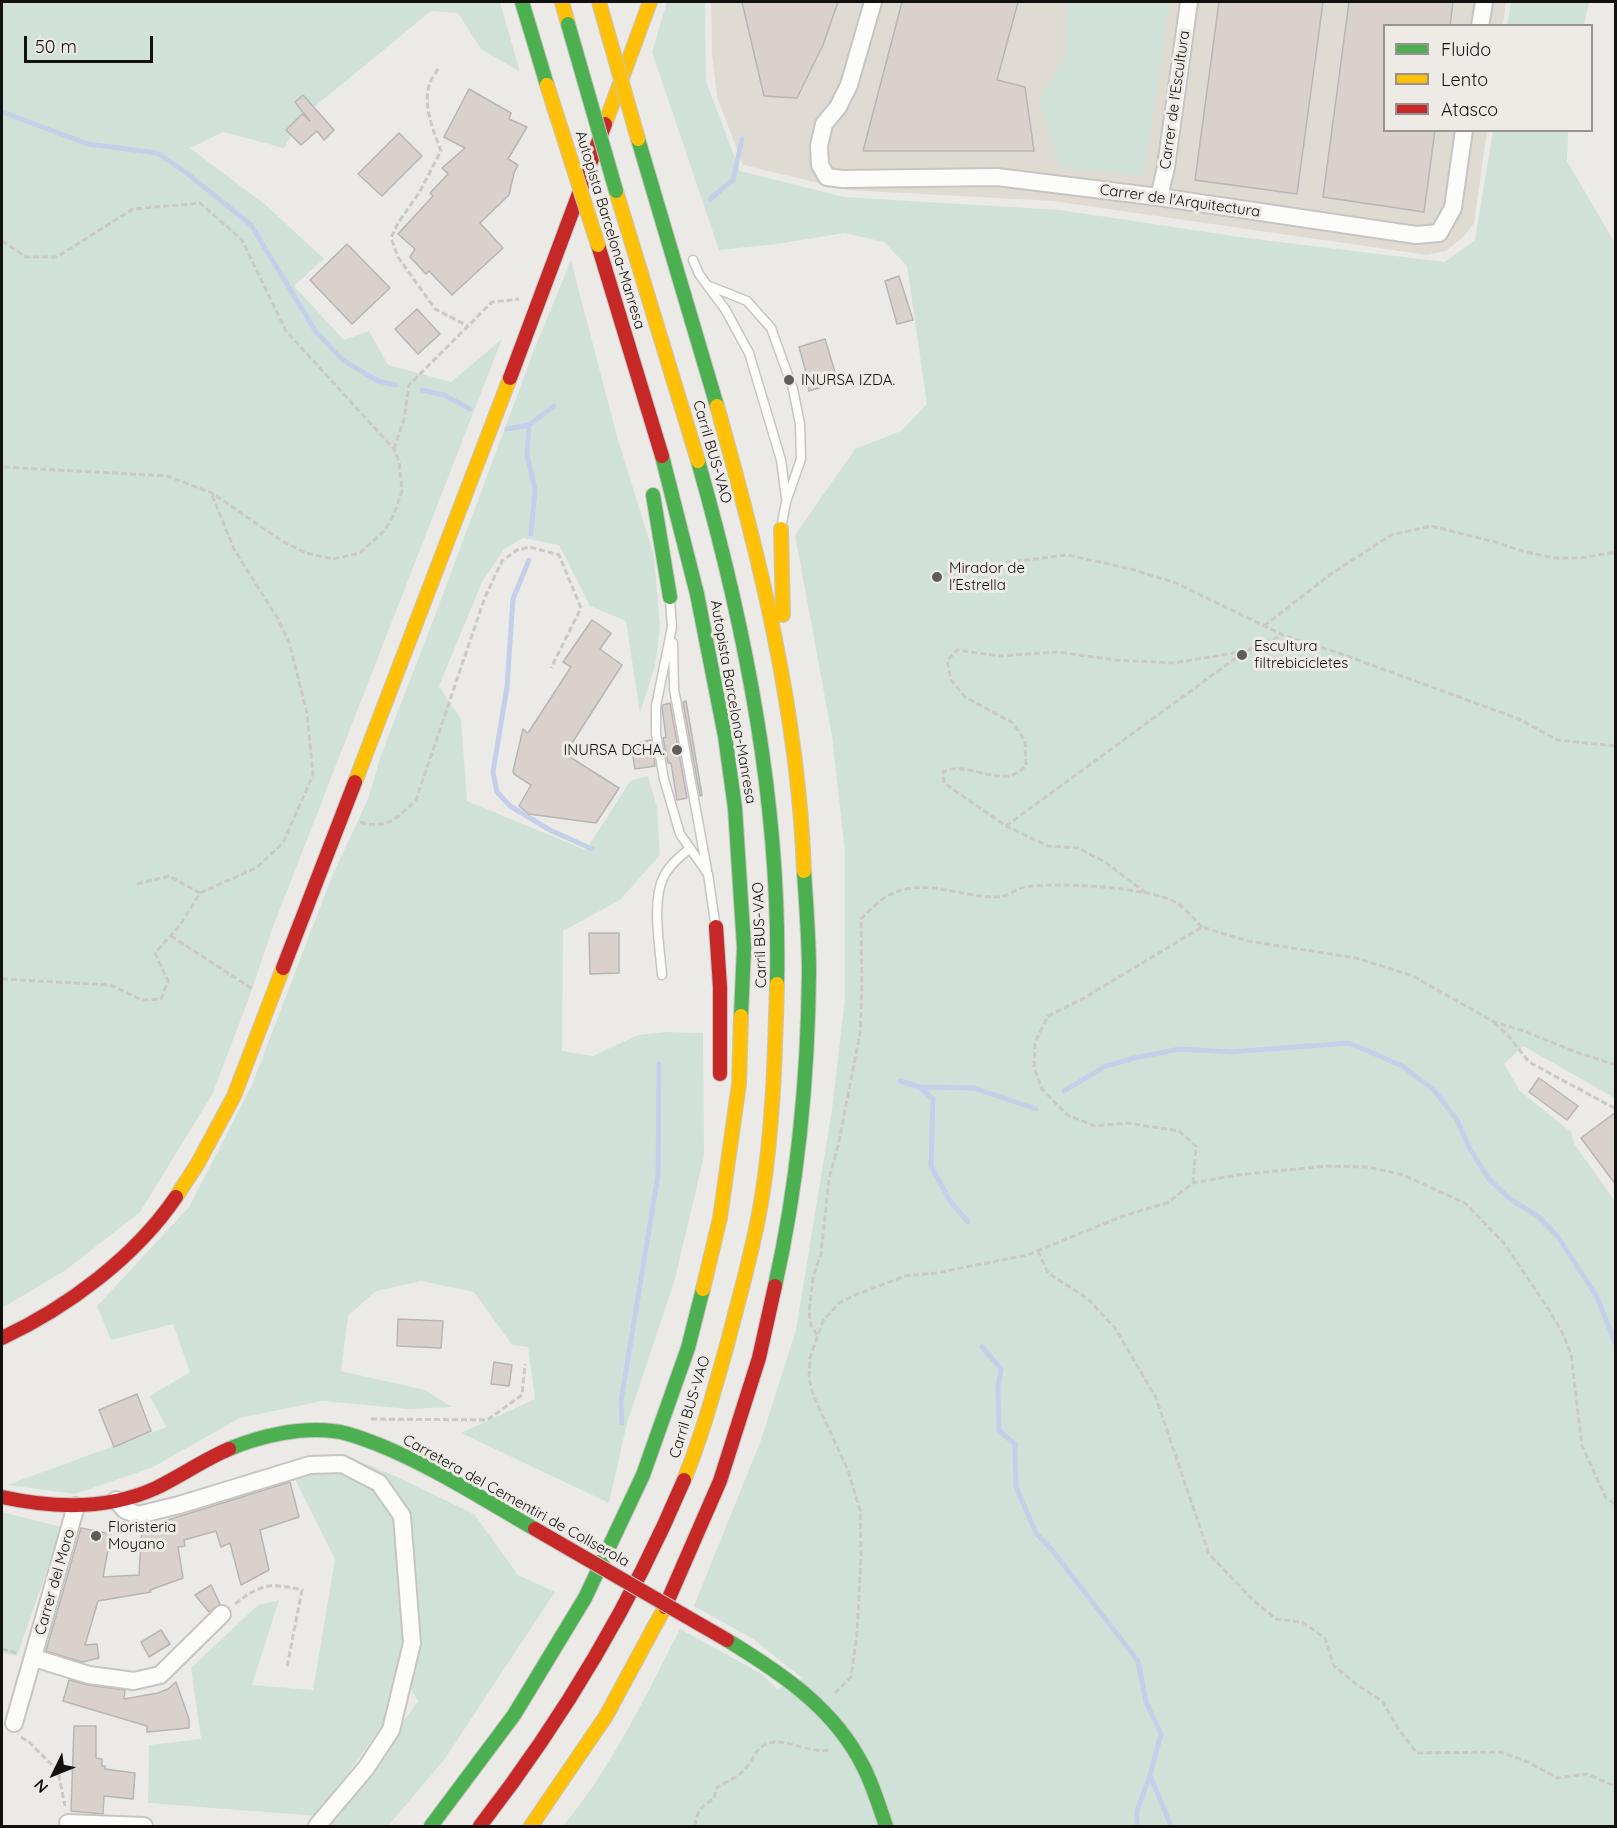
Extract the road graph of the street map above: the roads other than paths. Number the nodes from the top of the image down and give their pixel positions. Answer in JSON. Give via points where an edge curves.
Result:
{"nodes":[{"id":1,"x":522,"y":2,"type":"edge"},
{"id":2,"x":562,"y":2,"type":"edge"},
{"id":3,"x":599,"y":2,"type":"edge"},
{"id":4,"x":650,"y":2,"type":"edge"},
{"id":5,"x":873,"y":2,"type":"edge"},
{"id":6,"x":1189,"y":2,"type":"edge"},
{"id":7,"x":1484,"y":2,"type":"edge"},
{"id":8,"x":1480,"y":24,"type":"edge"},
{"id":9,"x":608,"y":34,"type":"junction"},
{"id":10,"x":647,"y":126,"type":"dead end"},
{"id":11,"x":1464,"y":132,"type":"edge"},
{"id":12,"x":1159,"y":197,"type":"junction"},
{"id":13,"x":692,"y":255,"type":"dead end"},
{"id":14,"x":707,"y":285,"type":"junction"},
{"id":15,"x":628,"y":343,"type":"junction"},
{"id":16,"x":641,"y":434,"type":"dead end"},
{"id":17,"x":649,"y":477,"type":"dead end"},
{"id":18,"x":786,"y":502,"type":"junction"},
{"id":19,"x":781,"y":529,"type":"joint"},
{"id":20,"x":670,"y":597,"type":"joint"},
{"id":21,"x":672,"y":627,"type":"junction"},
{"id":22,"x":779,"y":658,"type":"junction"},
{"id":23,"x":690,"y":848,"type":"junction"},
{"id":24,"x":708,"y":874,"type":"junction"},
{"id":25,"x":716,"y":927,"type":"joint"},
{"id":26,"x":662,"y":975,"type":"dead end"},
{"id":27,"x":719,"y":1085,"type":"dead end"},
{"id":28,"x":718,"y":1140,"type":"dead end"},
{"id":29,"x":718,"y":1240,"type":"junction"},
{"id":30,"x":2,"y":1338,"type":"edge"},
{"id":31,"x":2,"y":1497,"type":"edge"},
{"id":32,"x":116,"y":1500,"type":"junction"},
{"id":33,"x":76,"y":1506,"type":"junction"},
{"id":34,"x":222,"y":1614,"type":"road end"},
{"id":35,"x":34,"y":1658,"type":"junction"},
{"id":36,"x":14,"y":1723,"type":"road end"},
{"id":37,"x":68,"y":1823,"type":"road end"},
{"id":38,"x":144,"y":1827,"type":"edge"},
{"id":39,"x":317,"y":1827,"type":"edge"},
{"id":40,"x":431,"y":1827,"type":"edge"},
{"id":41,"x":480,"y":1827,"type":"edge"},
{"id":42,"x":531,"y":1827,"type":"edge"},
{"id":43,"x":885,"y":1827,"type":"edge"}],
"edges":[{"from":1,"to":15,"type":"main road","name":"Autopista Barcelona-Manresa","bridge":true},
{"from":2,"to":41,"type":"main road","name":"Carril BUS-VAO","bridge":true,"via":[[687,421],[731,590],[762,752],[772,844],[778,926],[776,1049],[758,1212],[741,1294],[690,1466],[622,1611],[534,1755]]},
{"from":3,"to":9,"type":"main road","bridge":true},
{"from":4,"to":30,"type":"main road","via":[[234,1096],[205,1153],[147,1234],[121,1260],[50,1312]]},
{"from":5,"to":12,"type":"street","name":"Carrer de l'Arquitectura","via":[[849,85],[824,124],[820,165],[827,177],[997,177]]},
{"from":6,"to":12,"type":"street","name":"Carrer de l'Escultura"},
{"from":7,"to":8,"type":"street"},
{"from":9,"to":10,"type":"main road","bridge":true},
{"from":9,"to":22,"type":"main road","bridge":true,"via":[[745,507]]},
{"from":11,"to":12,"type":"street","name":"Carrer de l'Arquitectura","via":[[1453,208],[1439,233],[1416,235]]},
{"from":13,"to":14,"type":"lane"},
{"from":14,"to":18,"type":"lane","via":[[749,353],[781,460]]},
{"from":14,"to":18,"type":"lane","via":[[747,301],[771,328],[793,389],[800,424],[801,459]]},
{"from":15,"to":16,"type":"main road"},
{"from":15,"to":29,"type":"main road","name":"Autopista Barcelona-Manresa","via":[[688,551],[723,721],[737,828],[744,937],[744,1024],[738,1111]]},
{"from":17,"to":20,"type":"main road"},
{"from":18,"to":19,"type":"lane"},
{"from":19,"to":22,"type":"main road","via":[[784,599]]},
{"from":20,"to":21,"type":"lane"},
{"from":21,"to":23,"type":"lane","via":[[656,706],[656,734],[680,834]]},
{"from":21,"to":24,"type":"lane","via":[[674,689]]},
{"from":22,"to":42,"type":"main road","via":[[797,768],[808,898],[810,1023],[795,1197],[779,1283],[732,1451],[682,1573],[607,1714]]},
{"from":23,"to":24,"type":"lane"},
{"from":23,"to":26,"type":"lane","via":[[671,865],[659,887]]},
{"from":24,"to":25,"type":"lane"},
{"from":25,"to":27,"type":"main road","via":[[722,1052]]},
{"from":28,"to":29,"type":"main road"},
{"from":29,"to":40,"type":"main road","name":"Autopista Barcelona-Manresa","via":[[671,1405],[621,1527],[561,1641],[515,1714]]},
{"from":31,"to":33,"type":"main road","name":"Carretera del Cementiri de Collserola"},
{"from":32,"to":33,"type":"main road","name":"Carretera del Cementiri de Collserola"},
{"from":32,"to":39,"type":"street","via":[[125,1510],[138,1515],[310,1465],[342,1464],[379,1483],[402,1516],[412,1643],[391,1730],[366,1768]]},
{"from":32,"to":43,"type":"main road","name":"Carretera del Cementiri de Collserola","bridge":true,"via":[[148,1491],[249,1441],[284,1433],[339,1432],[388,1449],[535,1529],[777,1670],[819,1704],[848,1739],[874,1790]]},
{"from":33,"to":35,"type":"street","name":"Carrer del Moro"},
{"from":34,"to":35,"type":"street","via":[[160,1675],[134,1681],[89,1675]]},
{"from":35,"to":36,"type":"street","name":"Carrer del Moro"},
{"from":37,"to":38,"type":"street"}]}
